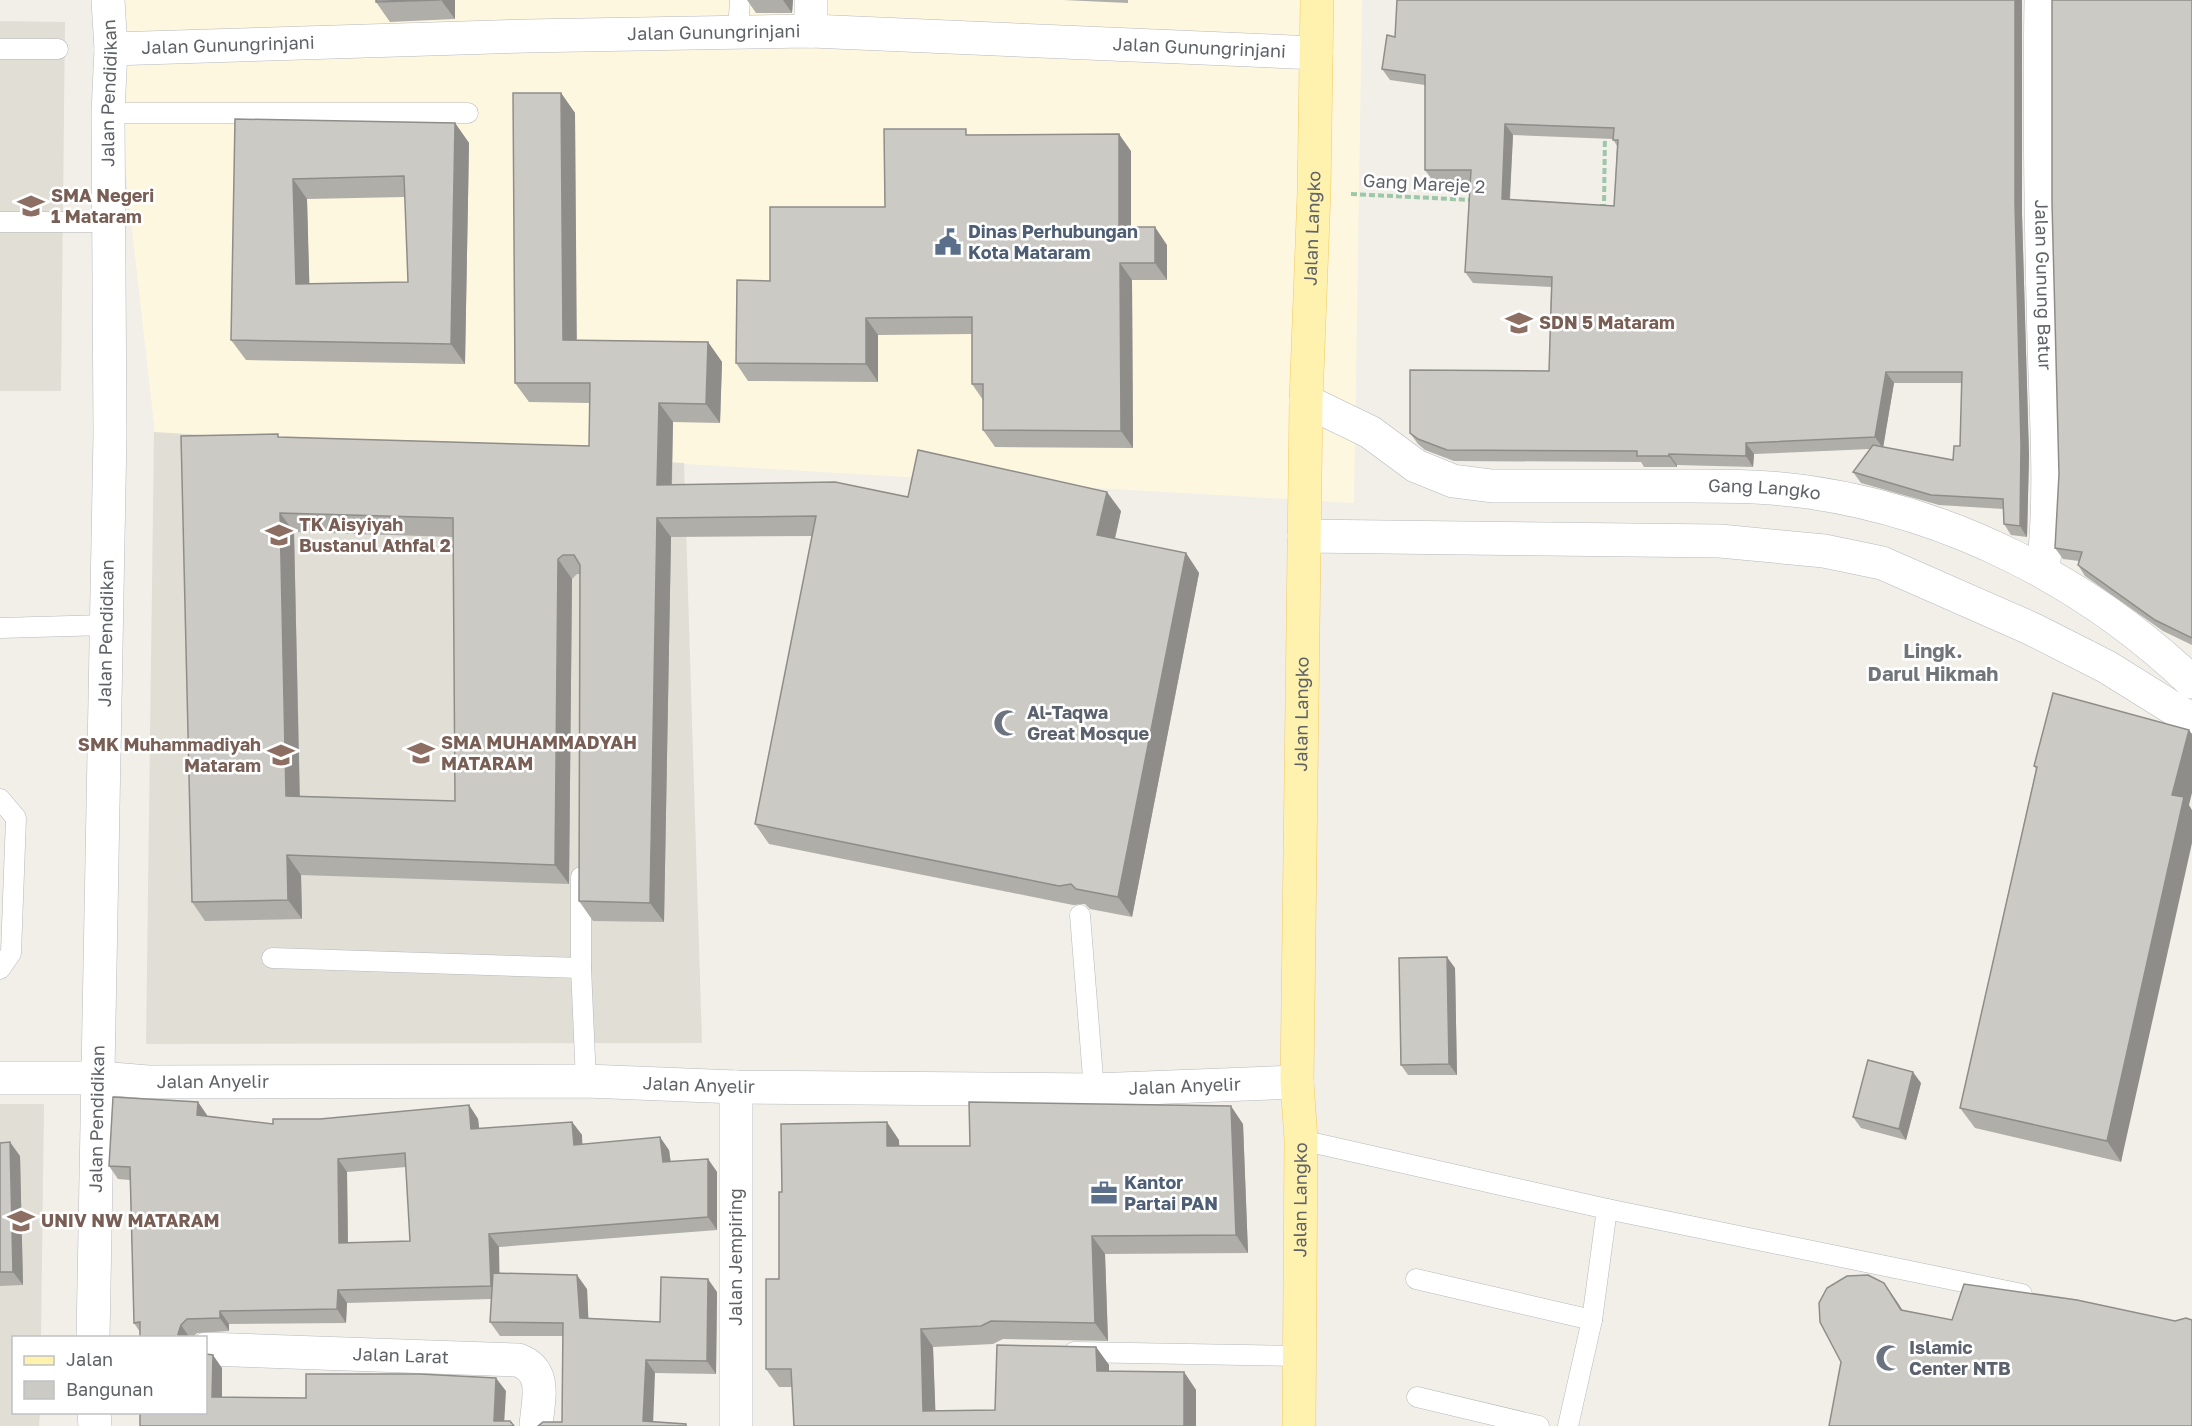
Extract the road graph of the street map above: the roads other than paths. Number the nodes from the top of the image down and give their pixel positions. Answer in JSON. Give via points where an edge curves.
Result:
{"nodes":[{"id":1,"x":108,"y":0,"type":"edge"},
{"id":2,"x":740,"y":0,"type":"edge"},
{"id":3,"x":1317,"y":0,"type":"edge"},
{"id":4,"x":2042,"y":0,"type":"edge"},
{"id":5,"x":811,"y":16,"type":"edge"},
{"id":6,"x":738,"y":32,"type":"junction"},
{"id":7,"x":0,"y":49,"type":"edge"},
{"id":8,"x":58,"y":49,"type":"dead end"},
{"id":9,"x":111,"y":49,"type":"junction"},
{"id":10,"x":1316,"y":53,"type":"junction"},
{"id":11,"x":108,"y":113,"type":"junction"},
{"id":12,"x":468,"y":114,"type":"dead end"},
{"id":13,"x":0,"y":222,"type":"edge"},
{"id":14,"x":109,"y":222,"type":"junction"},
{"id":15,"x":1306,"y":401,"type":"junction"},
{"id":16,"x":1304,"y":537,"type":"junction"},
{"id":17,"x":2043,"y":570,"type":"junction"},
{"id":18,"x":106,"y":625,"type":"junction"},
{"id":19,"x":0,"y":628,"type":"edge"},
{"id":20,"x":2192,"y":682,"type":"edge"},
{"id":21,"x":2192,"y":720,"type":"edge"},
{"id":22,"x":0,"y":799,"type":"edge"},
{"id":23,"x":581,"y":860,"type":"edge"},
{"id":24,"x":1080,"y":915,"type":"edge"},
{"id":25,"x":272,"y":958,"type":"dead end"},
{"id":26,"x":581,"y":968,"type":"junction"},
{"id":27,"x":0,"y":969,"type":"edge"},
{"id":28,"x":0,"y":1078,"type":"edge"},
{"id":29,"x":100,"y":1078,"type":"junction"},
{"id":30,"x":586,"y":1081,"type":"junction"},
{"id":31,"x":1297,"y":1082,"type":"junction"},
{"id":32,"x":736,"y":1087,"type":"junction"},
{"id":33,"x":1094,"y":1090,"type":"junction"},
{"id":34,"x":1301,"y":1140,"type":"junction"},
{"id":35,"x":1607,"y":1209,"type":"junction"},
{"id":36,"x":1416,"y":1279,"type":"dead end"},
{"id":37,"x":2040,"y":1298,"type":"edge"},
{"id":38,"x":1592,"y":1320,"type":"junction"},
{"id":39,"x":93,"y":1336,"type":"edge"},
{"id":40,"x":207,"y":1349,"type":"edge"},
{"id":41,"x":1051,"y":1352,"type":"edge"},
{"id":42,"x":1299,"y":1356,"type":"junction"},
{"id":43,"x":1417,"y":1397,"type":"dead end"},
{"id":44,"x":536,"y":1426,"type":"edge"},
{"id":45,"x":736,"y":1426,"type":"edge"},
{"id":46,"x":1299,"y":1426,"type":"edge"},
{"id":47,"x":1539,"y":1426,"type":"edge"},
{"id":48,"x":1568,"y":1426,"type":"edge"}],
"edges":[{"from":1,"to":9,"type":"street","name":"Jalan Pendidikan"},
{"from":2,"to":6,"type":"lane"},
{"from":3,"to":10,"type":"main road","name":"Jalan Langko"},
{"from":4,"to":17,"type":"street","name":"Jalan Gunung Batur","via":[[2038,130],[2047,455]]},
{"from":5,"to":6,"type":"street","name":"Jalan Gunungrinjani"},
{"from":5,"to":10,"type":"street","name":"Jalan Gunungrinjani"},
{"from":6,"to":9,"type":"street","name":"Jalan Gunungrinjani"},
{"from":7,"to":8,"type":"lane"},
{"from":9,"to":11,"type":"street","name":"Jalan Pendidikan"},
{"from":10,"to":15,"type":"main road","name":"Jalan Langko"},
{"from":11,"to":12,"type":"lane"},
{"from":11,"to":14,"type":"street","name":"Jalan Pendidikan"},
{"from":13,"to":14,"type":"lane"},
{"from":14,"to":18,"type":"street","name":"Jalan Pendidikan"},
{"from":15,"to":16,"type":"main road","name":"Jalan Langko"},
{"from":15,"to":17,"type":"street","name":"Gang Langko","via":[[1370,432],[1416,466],[1453,481],[1492,486],[1726,486],[1809,492],[1910,515],[1969,535]]},
{"from":16,"to":21,"type":"street","via":[[1720,541],[1835,553],[1882,563],[2032,628],[2106,667]]},
{"from":16,"to":31,"type":"main road","name":"Jalan Langko"},
{"from":17,"to":20,"type":"street","name":"Gang Langko","via":[[2140,638]]},
{"from":18,"to":19,"type":"lane"},
{"from":18,"to":29,"type":"street","name":"Jalan Pendidikan"},
{"from":22,"to":27,"type":"lane","via":[[16,818],[11,953]]},
{"from":23,"to":26,"type":"lane"},
{"from":24,"to":33,"type":"lane"},
{"from":25,"to":26,"type":"lane"},
{"from":26,"to":30,"type":"lane"},
{"from":28,"to":29,"type":"street","name":"Jalan Anyelir"},
{"from":29,"to":30,"type":"street","name":"Jalan Anyelir","via":[[148,1082]]},
{"from":29,"to":39,"type":"street","name":"Jalan Pendidikan"},
{"from":30,"to":32,"type":"street","name":"Jalan Anyelir"},
{"from":31,"to":33,"type":"street","name":"Jalan Anyelir"},
{"from":31,"to":34,"type":"main road","name":"Jalan Langko"},
{"from":32,"to":33,"type":"street","name":"Jalan Anyelir"},
{"from":32,"to":45,"type":"street","name":"Jalan Jempiring"},
{"from":34,"to":35,"type":"lane"},
{"from":34,"to":42,"type":"main road","name":"Jalan Langko"},
{"from":35,"to":37,"type":"lane"},
{"from":35,"to":38,"type":"lane"},
{"from":36,"to":38,"type":"lane"},
{"from":38,"to":48,"type":"lane"},
{"from":40,"to":44,"type":"street","name":"Jalan Larat","via":[[518,1360],[531,1365],[539,1378]]},
{"from":41,"to":42,"type":"lane"},
{"from":42,"to":46,"type":"main road","name":"Jalan Langko"},
{"from":43,"to":47,"type":"lane"}]}
